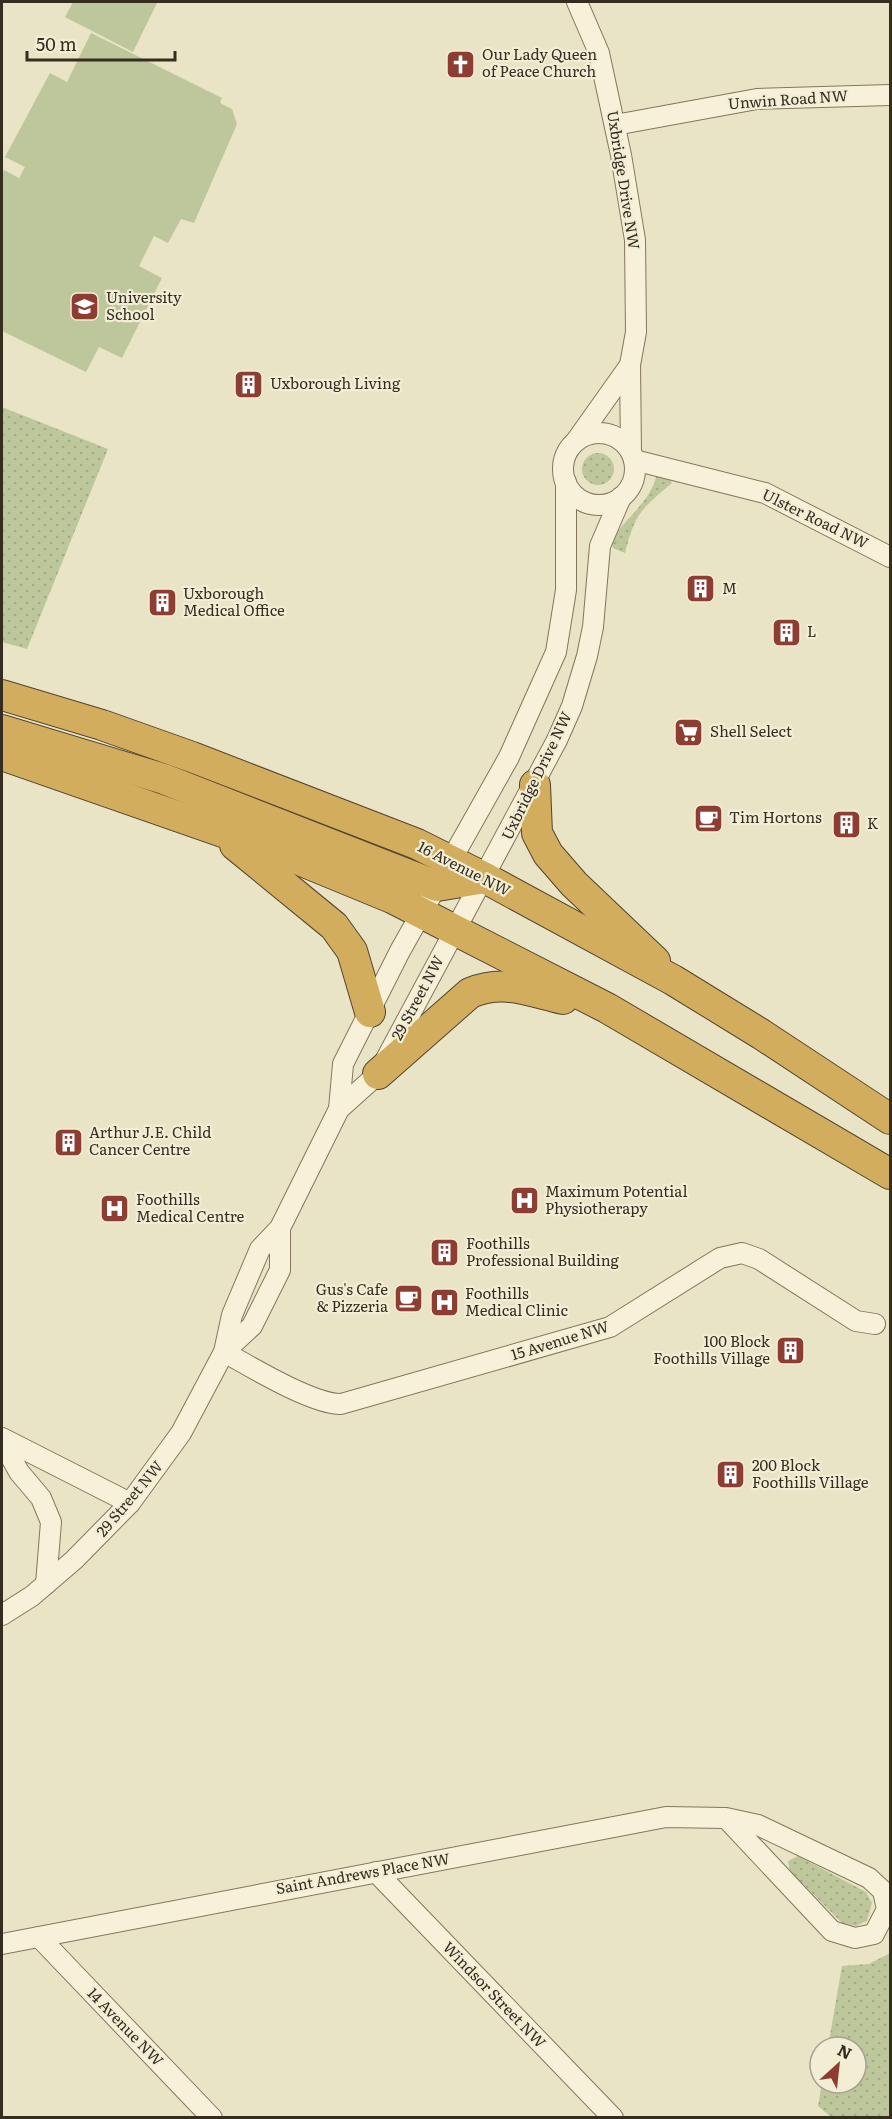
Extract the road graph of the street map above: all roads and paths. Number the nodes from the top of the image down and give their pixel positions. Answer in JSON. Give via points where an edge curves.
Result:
{"nodes":[{"id":1,"x":577,"y":2,"type":"edge"},
{"id":2,"x":891,"y":95,"type":"edge"},
{"id":3,"x":615,"y":125,"type":"junction"},
{"id":4,"x":630,"y":365,"type":"junction"},
{"id":5,"x":575,"y":442,"type":"junction"},
{"id":6,"x":632,"y":456,"type":"junction"},
{"id":7,"x":566,"y":482,"type":"junction"},
{"id":8,"x":621,"y":497,"type":"junction"},
{"id":9,"x":890,"y":554,"type":"edge"},
{"id":10,"x":2,"y":695,"type":"edge"},
{"id":11,"x":2,"y":730,"type":"edge"},
{"id":12,"x":2,"y":755,"type":"edge"},
{"id":13,"x":535,"y":785,"type":"junction"},
{"id":14,"x":179,"y":816,"type":"junction"},
{"id":15,"x":444,"y":873,"type":"junction"},
{"id":16,"x":485,"y":878,"type":"junction"},
{"id":17,"x":421,"y":913,"type":"junction"},
{"id":18,"x":455,"y":930,"type":"junction"},
{"id":19,"x":673,"y":980,"type":"junction"},
{"id":20,"x":607,"y":1008,"type":"junction"},
{"id":21,"x":370,"y":1012,"type":"junction"},
{"id":22,"x":378,"y":1074,"type":"junction"},
{"id":23,"x":339,"y":1109,"type":"junction"},
{"id":24,"x":891,"y":1119,"type":"edge"},
{"id":25,"x":891,"y":1174,"type":"edge"},
{"id":26,"x":280,"y":1228,"type":"junction"},
{"id":27,"x":875,"y":1324,"type":"dead end"},
{"id":28,"x":224,"y":1352,"type":"junction"},
{"id":29,"x":2,"y":1440,"type":"edge"},
{"id":30,"x":130,"y":1503,"type":"junction"},
{"id":31,"x":46,"y":1584,"type":"junction"},
{"id":32,"x":2,"y":1616,"type":"edge"},
{"id":33,"x":726,"y":1818,"type":"junction"},
{"id":34,"x":376,"y":1872,"type":"junction"},
{"id":35,"x":39,"y":1937,"type":"junction"},
{"id":36,"x":2,"y":1944,"type":"edge"},
{"id":37,"x":212,"y":2118,"type":"edge"},
{"id":38,"x":613,"y":2118,"type":"edge"}],
"edges":[{"from":1,"to":3,"type":"street","name":"Uxbridge Drive NW","via":[[599,53]]},
{"from":2,"to":3,"type":"street","name":"Unwin Road NW","via":[[756,99]]},
{"from":3,"to":4,"type":"street","name":"Uxbridge Drive NW","via":[[635,240],[636,332]]},
{"from":4,"to":5,"type":"street","name":"Uxbridge Drive NW"},
{"from":4,"to":6,"type":"street","name":"Uxbridge Drive NW"},
{"from":5,"to":6,"type":"street","via":[[605,434],[615,437]]},
{"from":5,"to":7,"type":"street","via":[[564,461]]},
{"from":6,"to":8,"type":"street","via":[[633,481]]},
{"from":6,"to":9,"type":"street","name":"Ulster Road NW","via":[[765,493]]},
{"from":7,"to":8,"type":"street","via":[[571,492],[590,504],[612,503]]},
{"from":7,"to":15,"type":"street","via":[[566,590],[556,652],[509,757]]},
{"from":8,"to":13,"type":"street","name":"Uxbridge Drive NW","via":[[600,546],[593,627],[572,706]]},
{"from":10,"to":15,"type":"highway","name":"16 Avenue NW","via":[[192,757],[417,844]]},
{"from":11,"to":15,"type":"highway","via":[[164,779]]},
{"from":12,"to":14,"type":"highway"},
{"from":13,"to":16,"type":"street","name":"Uxbridge Drive NW"},
{"from":13,"to":19,"type":"highway","via":[[537,833],[548,854]]},
{"from":14,"to":17,"type":"highway","via":[[280,852]]},
{"from":14,"to":21,"type":"highway","via":[[241,848],[334,926],[352,951]]},
{"from":15,"to":16,"type":"highway","name":"16 Avenue NW"},
{"from":15,"to":17,"type":"street","name":"29 Street NW"},
{"from":16,"to":18,"type":"street","name":"29 Street NW"},
{"from":16,"to":19,"type":"highway","name":"16 Avenue NW"},
{"from":17,"to":18,"type":"highway"},
{"from":17,"to":21,"type":"street","name":"29 Street NW"},
{"from":18,"to":20,"type":"highway"},
{"from":18,"to":22,"type":"street","name":"29 Street NW"},
{"from":19,"to":24,"type":"highway","name":"16 Avenue NW"},
{"from":20,"to":22,"type":"highway","via":[[505,984],[485,987],[450,1008]]},
{"from":20,"to":25,"type":"highway"},
{"from":21,"to":23,"type":"street","name":"29 Street NW","via":[[343,1064]]},
{"from":22,"to":23,"type":"street","name":"29 Street NW"},
{"from":23,"to":26,"type":"street","name":"29 Street NW"},
{"from":26,"to":28,"type":"street","name":"29 Street NW","via":[[260,1250],[232,1315]]},
{"from":26,"to":28,"type":"street","name":"29 Street NW","via":[[280,1270],[252,1326]]},
{"from":27,"to":28,"type":"street","name":"15 Avenue NW","via":[[856,1321],[759,1259],[742,1253],[720,1258],[610,1327],[341,1404],[331,1404],[290,1386]]},
{"from":28,"to":30,"type":"street","name":"29 Street NW","via":[[181,1433]]},
{"from":29,"to":30,"type":"street"},
{"from":29,"to":31,"type":"street","via":[[41,1498],[51,1522]]},
{"from":30,"to":31,"type":"street","name":"29 Street NW"},
{"from":31,"to":32,"type":"street","name":"29 Street NW"},
{"from":33,"to":33,"type":"street","name":"Saint Andrews Place NW","via":[[832,1931],[855,1938],[874,1934],[887,1909],[883,1891],[869,1878],[758,1825]]},
{"from":33,"to":34,"type":"street","name":"Saint Andrews Place NW","via":[[666,1817]]},
{"from":34,"to":35,"type":"street","name":"Saint Andrews Place NW"},
{"from":34,"to":38,"type":"street","name":"Windsor Street NW"},
{"from":35,"to":36,"type":"street","name":"Saint Andrews Place NW"},
{"from":35,"to":37,"type":"street","name":"14 Avenue NW"}]}
